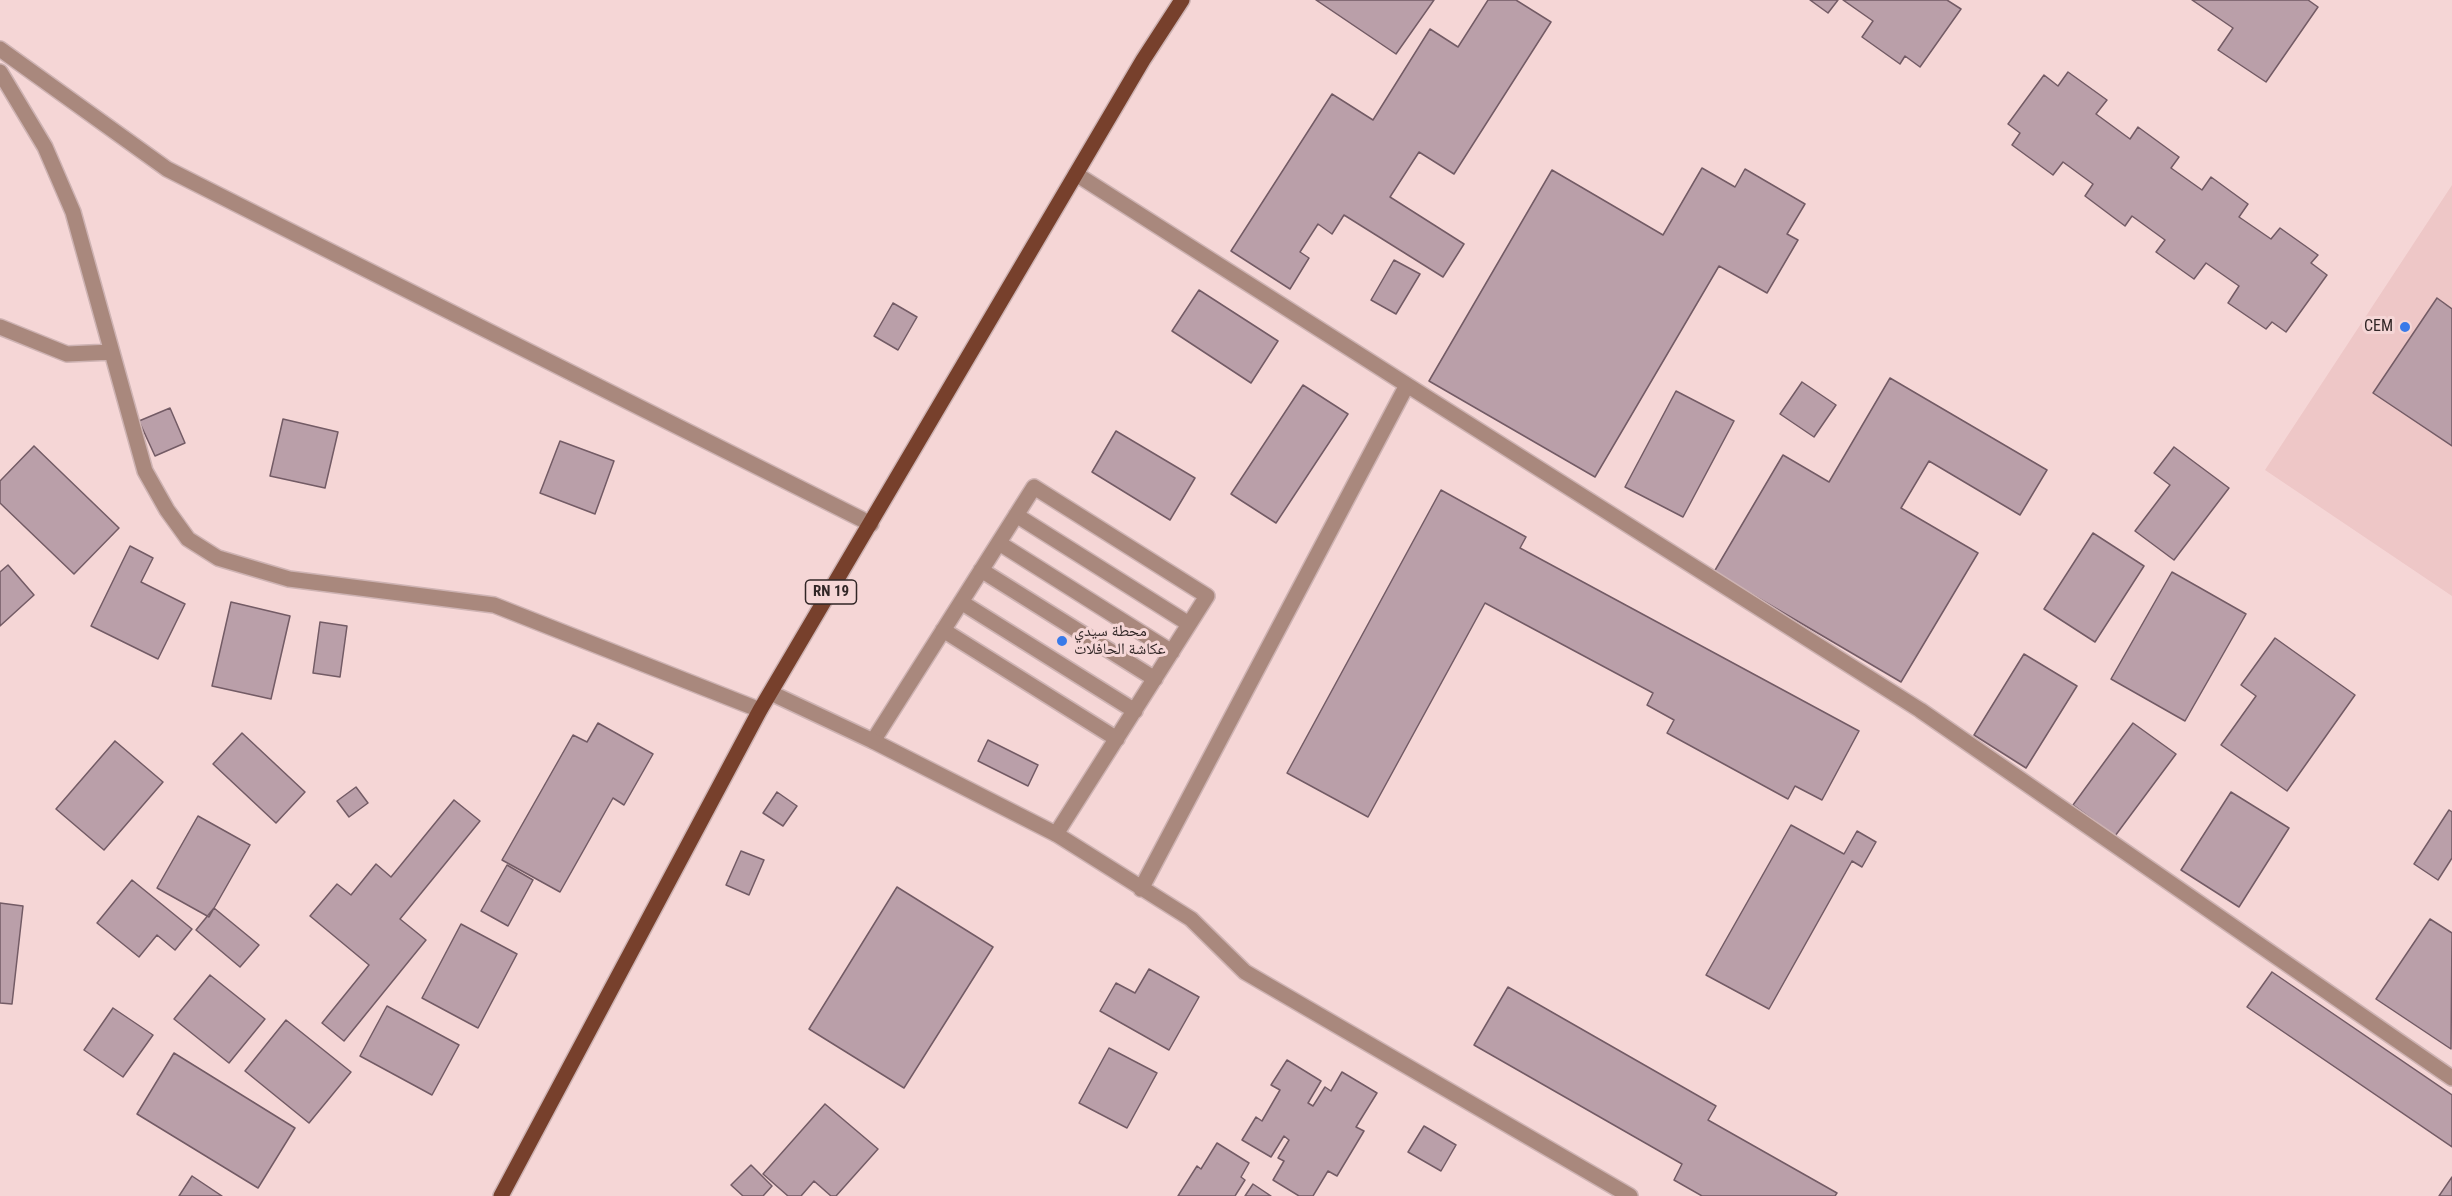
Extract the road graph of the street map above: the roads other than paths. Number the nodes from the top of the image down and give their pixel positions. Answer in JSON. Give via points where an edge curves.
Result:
{"nodes":[{"id":1,"x":1182,"y":0,"type":"edge"},
{"id":2,"x":0,"y":49,"type":"edge"},
{"id":3,"x":0,"y":72,"type":"edge"},
{"id":4,"x":1076,"y":174,"type":"junction"},
{"id":5,"x":0,"y":327,"type":"edge"},
{"id":6,"x":112,"y":352,"type":"junction"},
{"id":7,"x":1407,"y":385,"type":"junction"},
{"id":8,"x":1016,"y":515,"type":"junction"},
{"id":9,"x":871,"y":524,"type":"junction"},
{"id":10,"x":999,"y":543,"type":"junction"},
{"id":11,"x":981,"y":570,"type":"junction"},
{"id":12,"x":962,"y":602,"type":"junction"},
{"id":13,"x":1189,"y":624,"type":"junction"},
{"id":14,"x":943,"y":630,"type":"junction"},
{"id":15,"x":1172,"y":652,"type":"junction"},
{"id":16,"x":1155,"y":679,"type":"junction"},
{"id":17,"x":771,"y":693,"type":"junction"},
{"id":18,"x":760,"y":710,"type":"junction"},
{"id":19,"x":1135,"y":711,"type":"junction"},
{"id":20,"x":1117,"y":739,"type":"junction"},
{"id":21,"x":873,"y":741,"type":"junction"},
{"id":22,"x":1056,"y":834,"type":"junction"},
{"id":23,"x":1141,"y":889,"type":"junction"},
{"id":24,"x":2452,"y":1078,"type":"edge"},
{"id":25,"x":501,"y":1196,"type":"edge"},
{"id":26,"x":1630,"y":1196,"type":"edge"}],
"edges":[{"from":1,"to":4,"type":"main road","number":"RN 19"},
{"from":2,"to":9,"type":"street","via":[[167,169]]},
{"from":3,"to":6,"type":"street","via":[[45,147],[73,212]]},
{"from":4,"to":7,"type":"street"},
{"from":4,"to":9,"type":"main road","number":"RN 19"},
{"from":5,"to":6,"type":"street","via":[[67,354]]},
{"from":6,"to":18,"type":"street","via":[[145,471],[188,539],[218,558],[289,579],[494,605]]},
{"from":7,"to":23,"type":"street"},
{"from":7,"to":24,"type":"street","via":[[1920,710]]},
{"from":8,"to":10,"type":"street"},
{"from":8,"to":13,"type":"street"},
{"from":8,"to":13,"type":"street","via":[[1034,488],[1207,596]]},
{"from":9,"to":17,"type":"main road","number":"RN 19"},
{"from":10,"to":11,"type":"street"},
{"from":10,"to":15,"type":"street"},
{"from":11,"to":12,"type":"street"},
{"from":11,"to":16,"type":"street"},
{"from":12,"to":14,"type":"street"},
{"from":12,"to":19,"type":"street"},
{"from":13,"to":15,"type":"street"},
{"from":14,"to":20,"type":"street"},
{"from":14,"to":21,"type":"street"},
{"from":15,"to":16,"type":"street"},
{"from":16,"to":19,"type":"street"},
{"from":17,"to":18,"type":"main road","number":"RN 19"},
{"from":17,"to":21,"type":"street"},
{"from":18,"to":25,"type":"main road","number":"RN 19"},
{"from":19,"to":20,"type":"street"},
{"from":20,"to":22,"type":"street"},
{"from":21,"to":22,"type":"street"},
{"from":22,"to":23,"type":"street"},
{"from":23,"to":26,"type":"street","via":[[1191,919],[1245,972]]}]}
